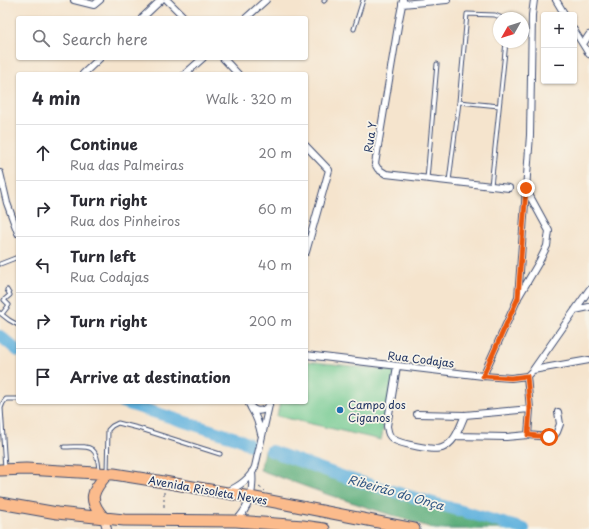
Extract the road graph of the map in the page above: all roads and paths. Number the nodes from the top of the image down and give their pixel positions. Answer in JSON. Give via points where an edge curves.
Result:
{"nodes":[{"id":1,"x":74,"y":0,"type":"edge"},
{"id":2,"x":100,"y":0,"type":"edge"},
{"id":3,"x":161,"y":0,"type":"edge"},
{"id":4,"x":167,"y":0,"type":"edge"},
{"id":5,"x":266,"y":0,"type":"edge"},
{"id":6,"x":363,"y":0,"type":"edge"},
{"id":7,"x":447,"y":0,"type":"edge"},
{"id":8,"x":534,"y":0,"type":"edge"},
{"id":9,"x":556,"y":0,"type":"edge"},
{"id":10,"x":403,"y":2,"type":"edge"},
{"id":11,"x":563,"y":12,"type":"edge"},
{"id":12,"x":493,"y":15,"type":"edge"},
{"id":13,"x":144,"y":16,"type":"edge"},
{"id":14,"x":183,"y":16,"type":"edge"},
{"id":15,"x":248,"y":16,"type":"edge"},
{"id":16,"x":354,"y":29,"type":"dead end"},
{"id":17,"x":577,"y":35,"type":"edge"},
{"id":18,"x":589,"y":35,"type":"edge"},
{"id":19,"x":583,"y":44,"type":"junction"},
{"id":20,"x":505,"y":48,"type":"edge"},
{"id":21,"x":589,"y":54,"type":"edge"},
{"id":22,"x":98,"y":60,"type":"edge"},
{"id":23,"x":201,"y":60,"type":"edge"},
{"id":24,"x":225,"y":60,"type":"edge"},
{"id":25,"x":437,"y":64,"type":"dead end"},
{"id":26,"x":85,"y":72,"type":"edge"},
{"id":27,"x":187,"y":72,"type":"edge"},
{"id":28,"x":236,"y":72,"type":"edge"},
{"id":29,"x":459,"y":102,"type":"junction"},
{"id":30,"x":499,"y":106,"type":"junction"},
{"id":31,"x":308,"y":150,"type":"edge"},
{"id":32,"x":0,"y":173,"type":"edge"},
{"id":33,"x":426,"y":179,"type":"junction"},
{"id":34,"x":449,"y":181,"type":"junction"},
{"id":35,"x":491,"y":186,"type":"junction"},
{"id":36,"x":509,"y":188,"type":"dead end"},
{"id":37,"x":526,"y":188,"type":"junction"},
{"id":38,"x":16,"y":227,"type":"edge"},
{"id":39,"x":308,"y":245,"type":"edge"},
{"id":40,"x":16,"y":258,"type":"edge"},
{"id":41,"x":0,"y":264,"type":"edge"},
{"id":42,"x":7,"y":290,"type":"dead end"},
{"id":43,"x":589,"y":290,"type":"edge"},
{"id":44,"x":518,"y":298,"type":"junction"},
{"id":45,"x":589,"y":307,"type":"edge"},
{"id":46,"x":575,"y":310,"type":"junction"},
{"id":47,"x":1,"y":313,"type":"edge"},
{"id":48,"x":16,"y":324,"type":"edge"},
{"id":49,"x":308,"y":355,"type":"edge"},
{"id":50,"x":589,"y":360,"type":"edge"},
{"id":51,"x":397,"y":366,"type":"junction"},
{"id":52,"x":533,"y":370,"type":"junction"},
{"id":53,"x":483,"y":376,"type":"junction"},
{"id":54,"x":527,"y":376,"type":"junction"},
{"id":55,"x":16,"y":399,"type":"edge"},
{"id":56,"x":270,"y":404,"type":"edge"},
{"id":57,"x":250,"y":406,"type":"edge"},
{"id":58,"x":530,"y":409,"type":"junction"},
{"id":59,"x":558,"y":412,"type":"dead end"},
{"id":60,"x":417,"y":414,"type":"dead end"},
{"id":61,"x":465,"y":415,"type":"junction"},
{"id":62,"x":1,"y":419,"type":"edge"},
{"id":63,"x":528,"y":435,"type":"junction"},
{"id":64,"x":456,"y":436,"type":"junction"},
{"id":65,"x":261,"y":440,"type":"junction"},
{"id":66,"x":64,"y":447,"type":"dead end"},
{"id":67,"x":220,"y":454,"type":"dead end"},
{"id":68,"x":3,"y":470,"type":"edge"},
{"id":69,"x":253,"y":470,"type":"junction"},
{"id":70,"x":103,"y":474,"type":"junction"},
{"id":71,"x":164,"y":487,"type":"dead end"},
{"id":72,"x":224,"y":492,"type":"junction"},
{"id":73,"x":250,"y":497,"type":"junction"},
{"id":74,"x":0,"y":503,"type":"edge"},
{"id":75,"x":164,"y":509,"type":"dead end"},
{"id":76,"x":236,"y":522,"type":"junction"},
{"id":77,"x":105,"y":524,"type":"edge"},
{"id":78,"x":123,"y":524,"type":"edge"},
{"id":79,"x":300,"y":528,"type":"edge"},
{"id":80,"x":324,"y":529,"type":"edge"},
{"id":81,"x":414,"y":529,"type":"edge"}],
"edges":[{"from":1,"to":2,"type":"street","via":[[94,4]]},
{"from":3,"to":13,"type":"street"},
{"from":4,"to":14,"type":"street"},
{"from":5,"to":15,"type":"street"},
{"from":6,"to":16,"type":"lane"},
{"from":7,"to":10,"type":"street"},
{"from":8,"to":37,"type":"street"},
{"from":9,"to":11,"type":"street"},
{"from":10,"to":33,"type":"street","name":"Rua Y","via":[[375,164],[386,174]]},
{"from":12,"to":29,"type":"lane","via":[[467,14]]},
{"from":17,"to":19,"type":"street"},
{"from":18,"to":19,"type":"street"},
{"from":19,"to":21,"type":"street"},
{"from":20,"to":30,"type":"lane"},
{"from":22,"to":26,"type":"street"},
{"from":23,"to":27,"type":"street"},
{"from":24,"to":28,"type":"street"},
{"from":25,"to":33,"type":"lane"},
{"from":29,"to":30,"type":"lane"},
{"from":29,"to":34,"type":"lane"},
{"from":30,"to":35,"type":"lane"},
{"from":31,"to":39,"type":"street","via":[[329,170]]},
{"from":32,"to":38,"type":"street"},
{"from":33,"to":34,"type":"street","name":"Rua Y"},
{"from":34,"to":35,"type":"street","name":"Rua Y"},
{"from":35,"to":36,"type":"street","name":"Rua Y"},
{"from":37,"to":44,"type":"street"},
{"from":37,"to":44,"type":"street","via":[[549,231],[547,246]]},
{"from":40,"to":41,"type":"lane"},
{"from":42,"to":47,"type":"lane","via":[[10,295],[4,300],[9,305]]},
{"from":43,"to":46,"type":"street"},
{"from":44,"to":53,"type":"street"},
{"from":45,"to":46,"type":"street"},
{"from":46,"to":52,"type":"street"},
{"from":47,"to":48,"type":"lane"},
{"from":49,"to":51,"type":"street","name":"Rua Codajas"},
{"from":50,"to":52,"type":"street"},
{"from":51,"to":53,"type":"street","name":"Rua Codajas"},
{"from":51,"to":64,"type":"street","via":[[387,426],[388,434],[403,444],[433,449],[441,449]]},
{"from":52,"to":54,"type":"street"},
{"from":53,"to":54,"type":"street","name":"Rua Codajas"},
{"from":54,"to":58,"type":"street"},
{"from":55,"to":62,"type":"lane","via":[[6,399],[3,403]]},
{"from":56,"to":57,"type":"street","via":[[260,411]]},
{"from":56,"to":65,"type":"street"},
{"from":57,"to":65,"type":"street","via":[[258,422]]},
{"from":58,"to":61,"type":"street"},
{"from":58,"to":63,"type":"street"},
{"from":59,"to":63,"type":"street","via":[[560,424],[554,436]]},
{"from":60,"to":61,"type":"street"},
{"from":61,"to":64,"type":"street"},
{"from":62,"to":68,"type":"lane"},
{"from":63,"to":64,"type":"street"},
{"from":65,"to":69,"type":"street"},
{"from":66,"to":70,"type":"lane","via":[[92,449]]},
{"from":67,"to":70,"type":"lane","via":[[118,423],[108,430]]},
{"from":68,"to":70,"type":"highway","name":"Avenida Risoleta Neves"},
{"from":69,"to":72,"type":"street","via":[[239,485]]},
{"from":69,"to":73,"type":"street"},
{"from":70,"to":72,"type":"highway","name":"Avenida Risoleta Neves"},
{"from":70,"to":77,"type":"highway","via":[[94,492],[94,499],[96,509]]},
{"from":71,"to":75,"type":"path"},
{"from":72,"to":73,"type":"highway","name":"Avenida Risoleta Neves"},
{"from":73,"to":76,"type":"street"},
{"from":73,"to":81,"type":"highway","name":"Avenida Risoleta Neves"},
{"from":74,"to":77,"type":"highway","name":"Avenida Risoleta Neves"},
{"from":76,"to":78,"type":"highway","name":"Avenida Risoleta Neves"},
{"from":76,"to":79,"type":"highway","name":"Avenida Risoleta Neves"},
{"from":77,"to":78,"type":"highway","name":"Avenida Risoleta Neves"},
{"from":79,"to":80,"type":"highway","name":"Avenida Risoleta Neves"}]}
